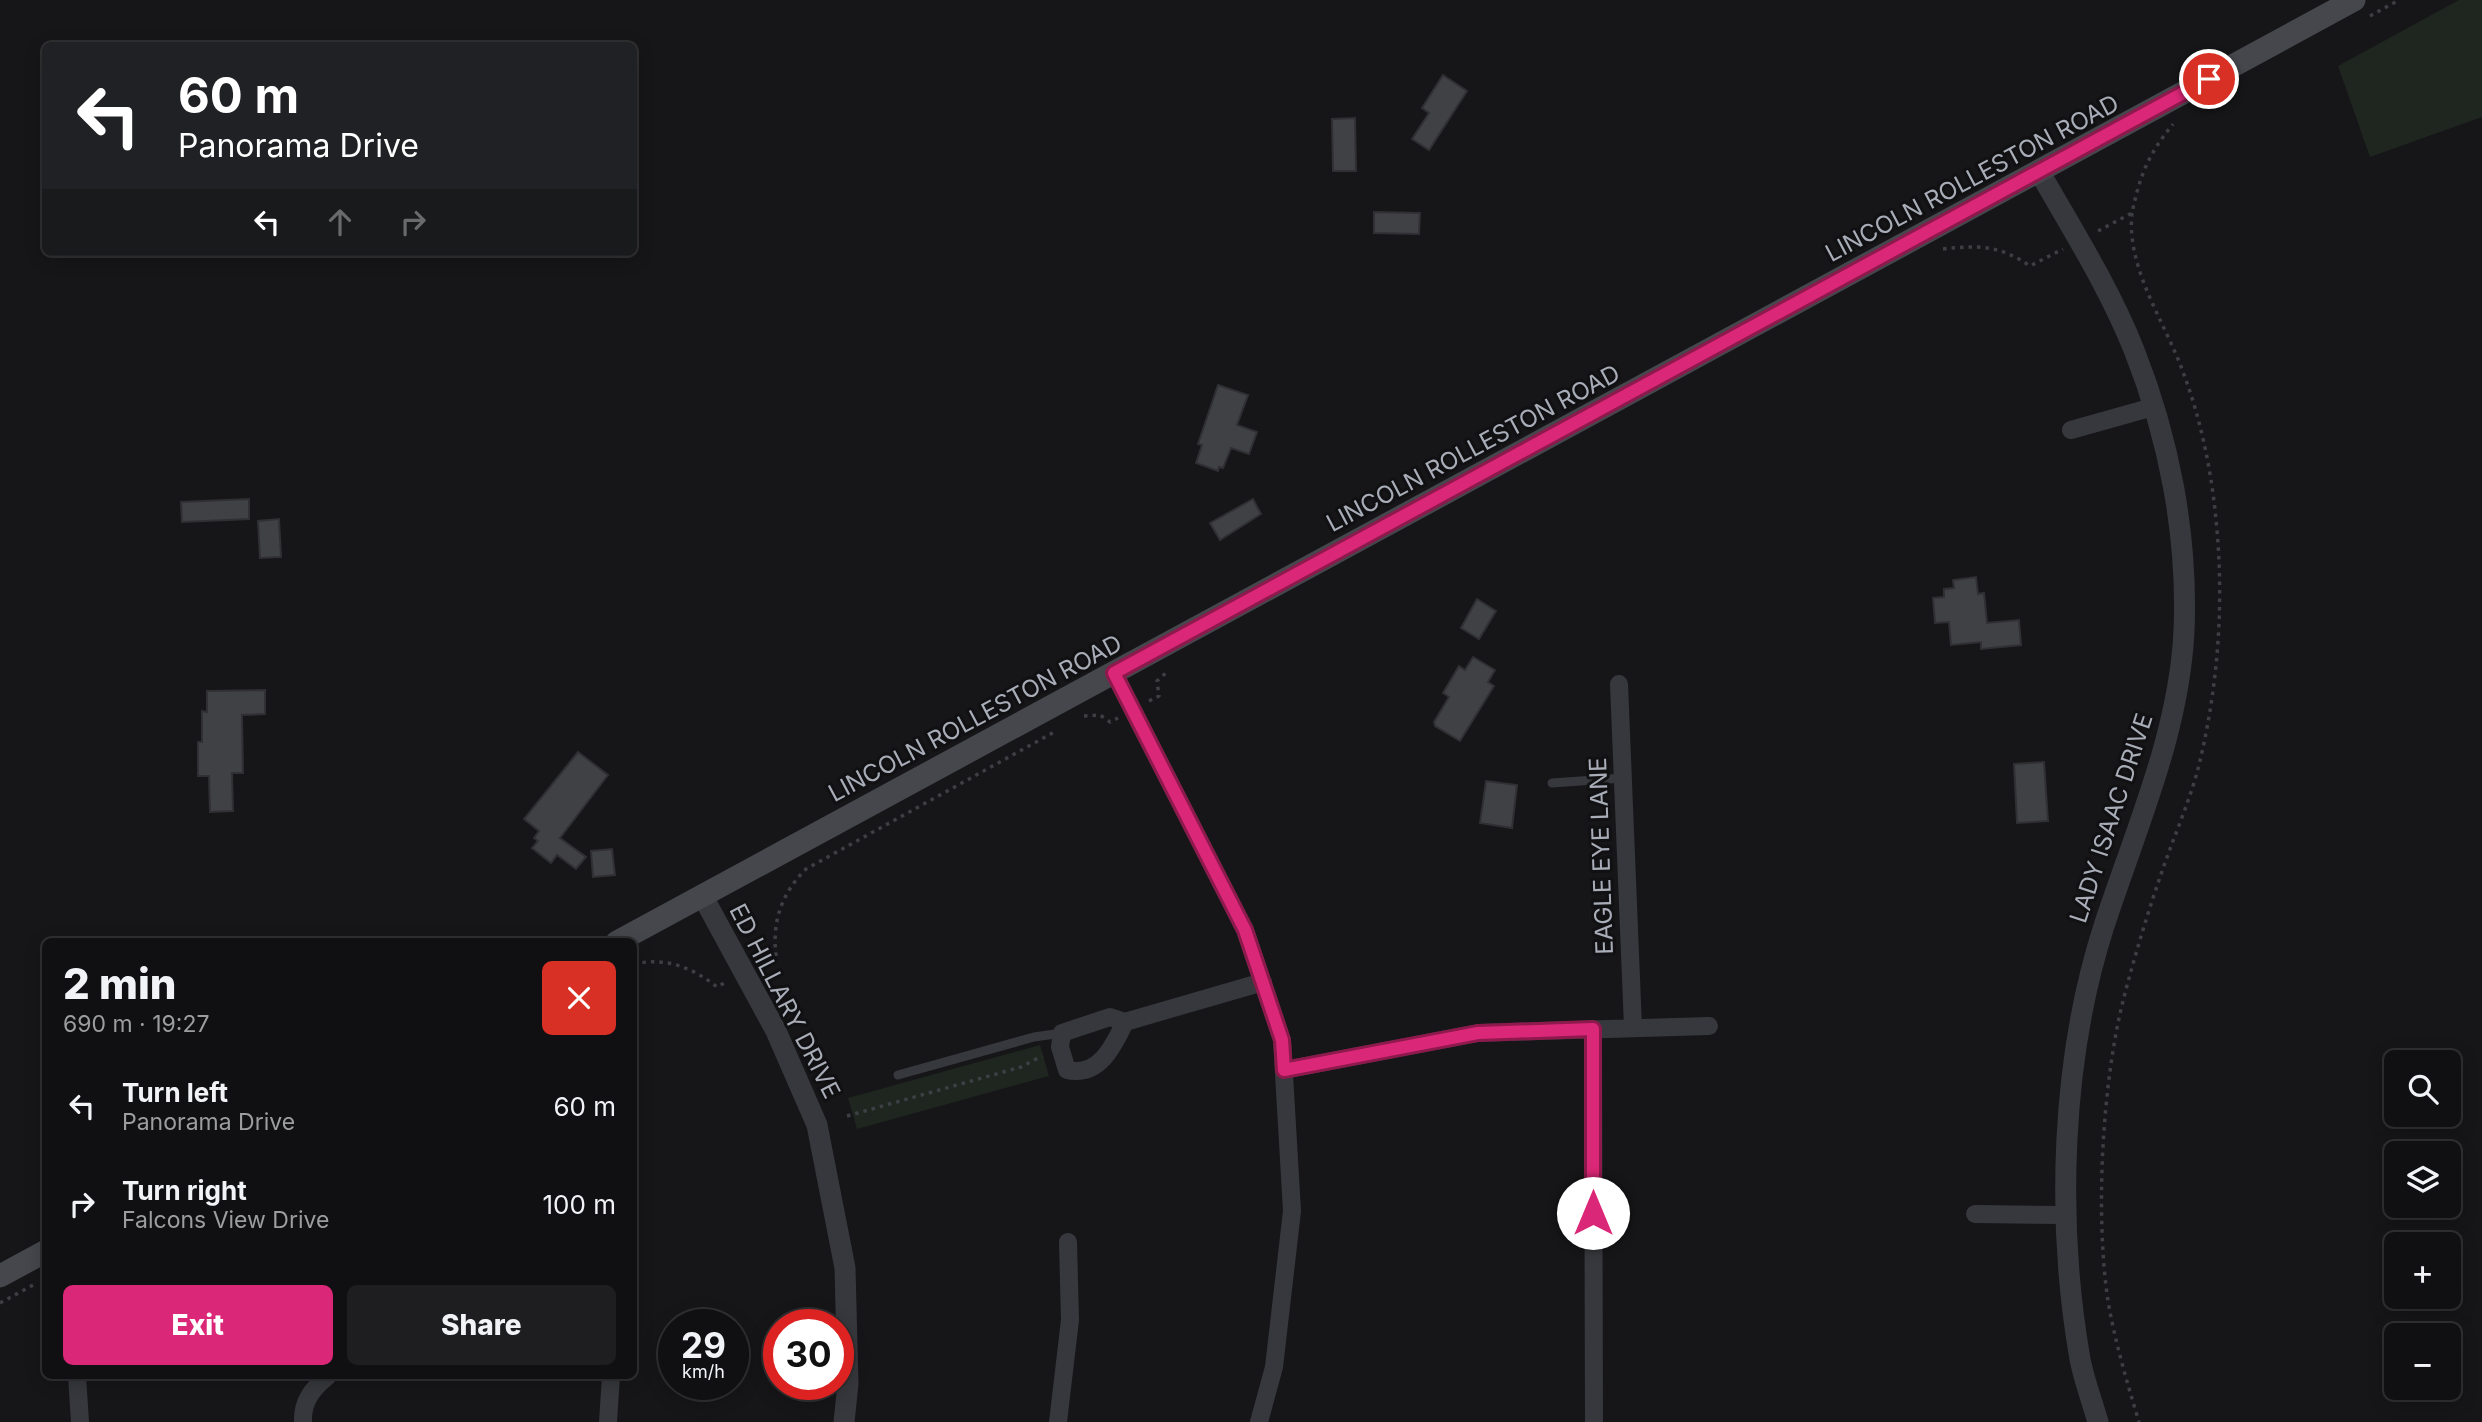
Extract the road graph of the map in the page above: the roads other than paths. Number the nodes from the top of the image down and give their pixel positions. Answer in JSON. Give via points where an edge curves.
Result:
{"nodes":[{"id":1,"x":2359,"y":10,"type":"edge"},
{"id":2,"x":2039,"y":171,"type":"junction"},
{"id":3,"x":2153,"y":407,"type":"junction"},
{"id":4,"x":2071,"y":430,"type":"dead end"},
{"id":5,"x":1114,"y":673,"type":"junction"},
{"id":6,"x":1619,"y":684,"type":"dead end"},
{"id":7,"x":1623,"y":778,"type":"junction"},
{"id":8,"x":1552,"y":783,"type":"dead end"},
{"id":9,"x":702,"y":895,"type":"junction"},
{"id":10,"x":624,"y":938,"type":"edge"},
{"id":11,"x":1263,"y":982,"type":"junction"},
{"id":12,"x":1125,"y":1022,"type":"junction"},
{"id":13,"x":1709,"y":1026,"type":"dead end"},
{"id":14,"x":1633,"y":1027,"type":"junction"},
{"id":15,"x":1593,"y":1029,"type":"junction"},
{"id":16,"x":1061,"y":1040,"type":"junction"},
{"id":17,"x":1284,"y":1070,"type":"junction"},
{"id":18,"x":898,"y":1075,"type":"dead end"},
{"id":19,"x":1975,"y":1214,"type":"dead end"},
{"id":20,"x":2066,"y":1215,"type":"junction"},
{"id":21,"x":1068,"y":1242,"type":"dead end"},
{"id":22,"x":42,"y":1253,"type":"edge"},
{"id":23,"x":0,"y":1276,"type":"edge"},
{"id":24,"x":77,"y":1379,"type":"edge"},
{"id":25,"x":324,"y":1379,"type":"edge"},
{"id":26,"x":611,"y":1379,"type":"edge"},
{"id":27,"x":80,"y":1422,"type":"edge"},
{"id":28,"x":303,"y":1422,"type":"edge"},
{"id":29,"x":607,"y":1422,"type":"edge"},
{"id":30,"x":844,"y":1422,"type":"edge"},
{"id":31,"x":1059,"y":1422,"type":"edge"},
{"id":32,"x":1259,"y":1422,"type":"edge"},
{"id":33,"x":1594,"y":1422,"type":"edge"},
{"id":34,"x":2098,"y":1422,"type":"edge"}],
"edges":[{"from":1,"to":2,"type":"main road","name":"LINCOLN ROLLESTON ROAD"},
{"from":2,"to":3,"type":"street","name":"LADY ISAAC DRIVE","via":[[2112,302]]},
{"from":2,"to":5,"type":"main road","name":"LINCOLN ROLLESTON ROAD"},
{"from":3,"to":4,"type":"street"},
{"from":3,"to":20,"type":"street","name":"LADY ISAAC DRIVE","via":[[2173,475],[2182,553],[2184,631],[2177,697],[2157,774],[2090,979],[2076,1047]]},
{"from":5,"to":9,"type":"main road","name":"LINCOLN ROLLESTON ROAD"},
{"from":5,"to":11,"type":"street","via":[[1245,930]]},
{"from":6,"to":7,"type":"street","name":"EAGLE EYE LANE"},
{"from":7,"to":8,"type":"lane"},
{"from":7,"to":14,"type":"street","name":"EAGLE EYE LANE"},
{"from":9,"to":10,"type":"main road","name":"LINCOLN ROLLESTON ROAD"},
{"from":9,"to":30,"type":"street","name":"ED HILLARY DRIVE","via":[[776,1031],[817,1125],[845,1268],[848,1384]]},
{"from":11,"to":12,"type":"street"},
{"from":11,"to":17,"type":"street","via":[[1282,1040]]},
{"from":12,"to":16,"type":"street","via":[[1110,1017]]},
{"from":12,"to":16,"type":"street","via":[[1102,1063],[1078,1072],[1067,1070]]},
{"from":13,"to":14,"type":"street"},
{"from":14,"to":15,"type":"street"},
{"from":15,"to":17,"type":"street","via":[[1478,1033]]},
{"from":15,"to":33,"type":"street"},
{"from":16,"to":18,"type":"lane","via":[[1034,1037]]},
{"from":17,"to":32,"type":"street","via":[[1292,1212],[1274,1367]]},
{"from":19,"to":20,"type":"street"},
{"from":20,"to":34,"type":"street","name":"LADY ISAAC DRIVE","via":[[2081,1361]]},
{"from":21,"to":31,"type":"street","via":[[1070,1320]]},
{"from":22,"to":23,"type":"main road"},
{"from":24,"to":27,"type":"street"},
{"from":25,"to":28,"type":"street","via":[[311,1389]]},
{"from":26,"to":29,"type":"street"}]}
